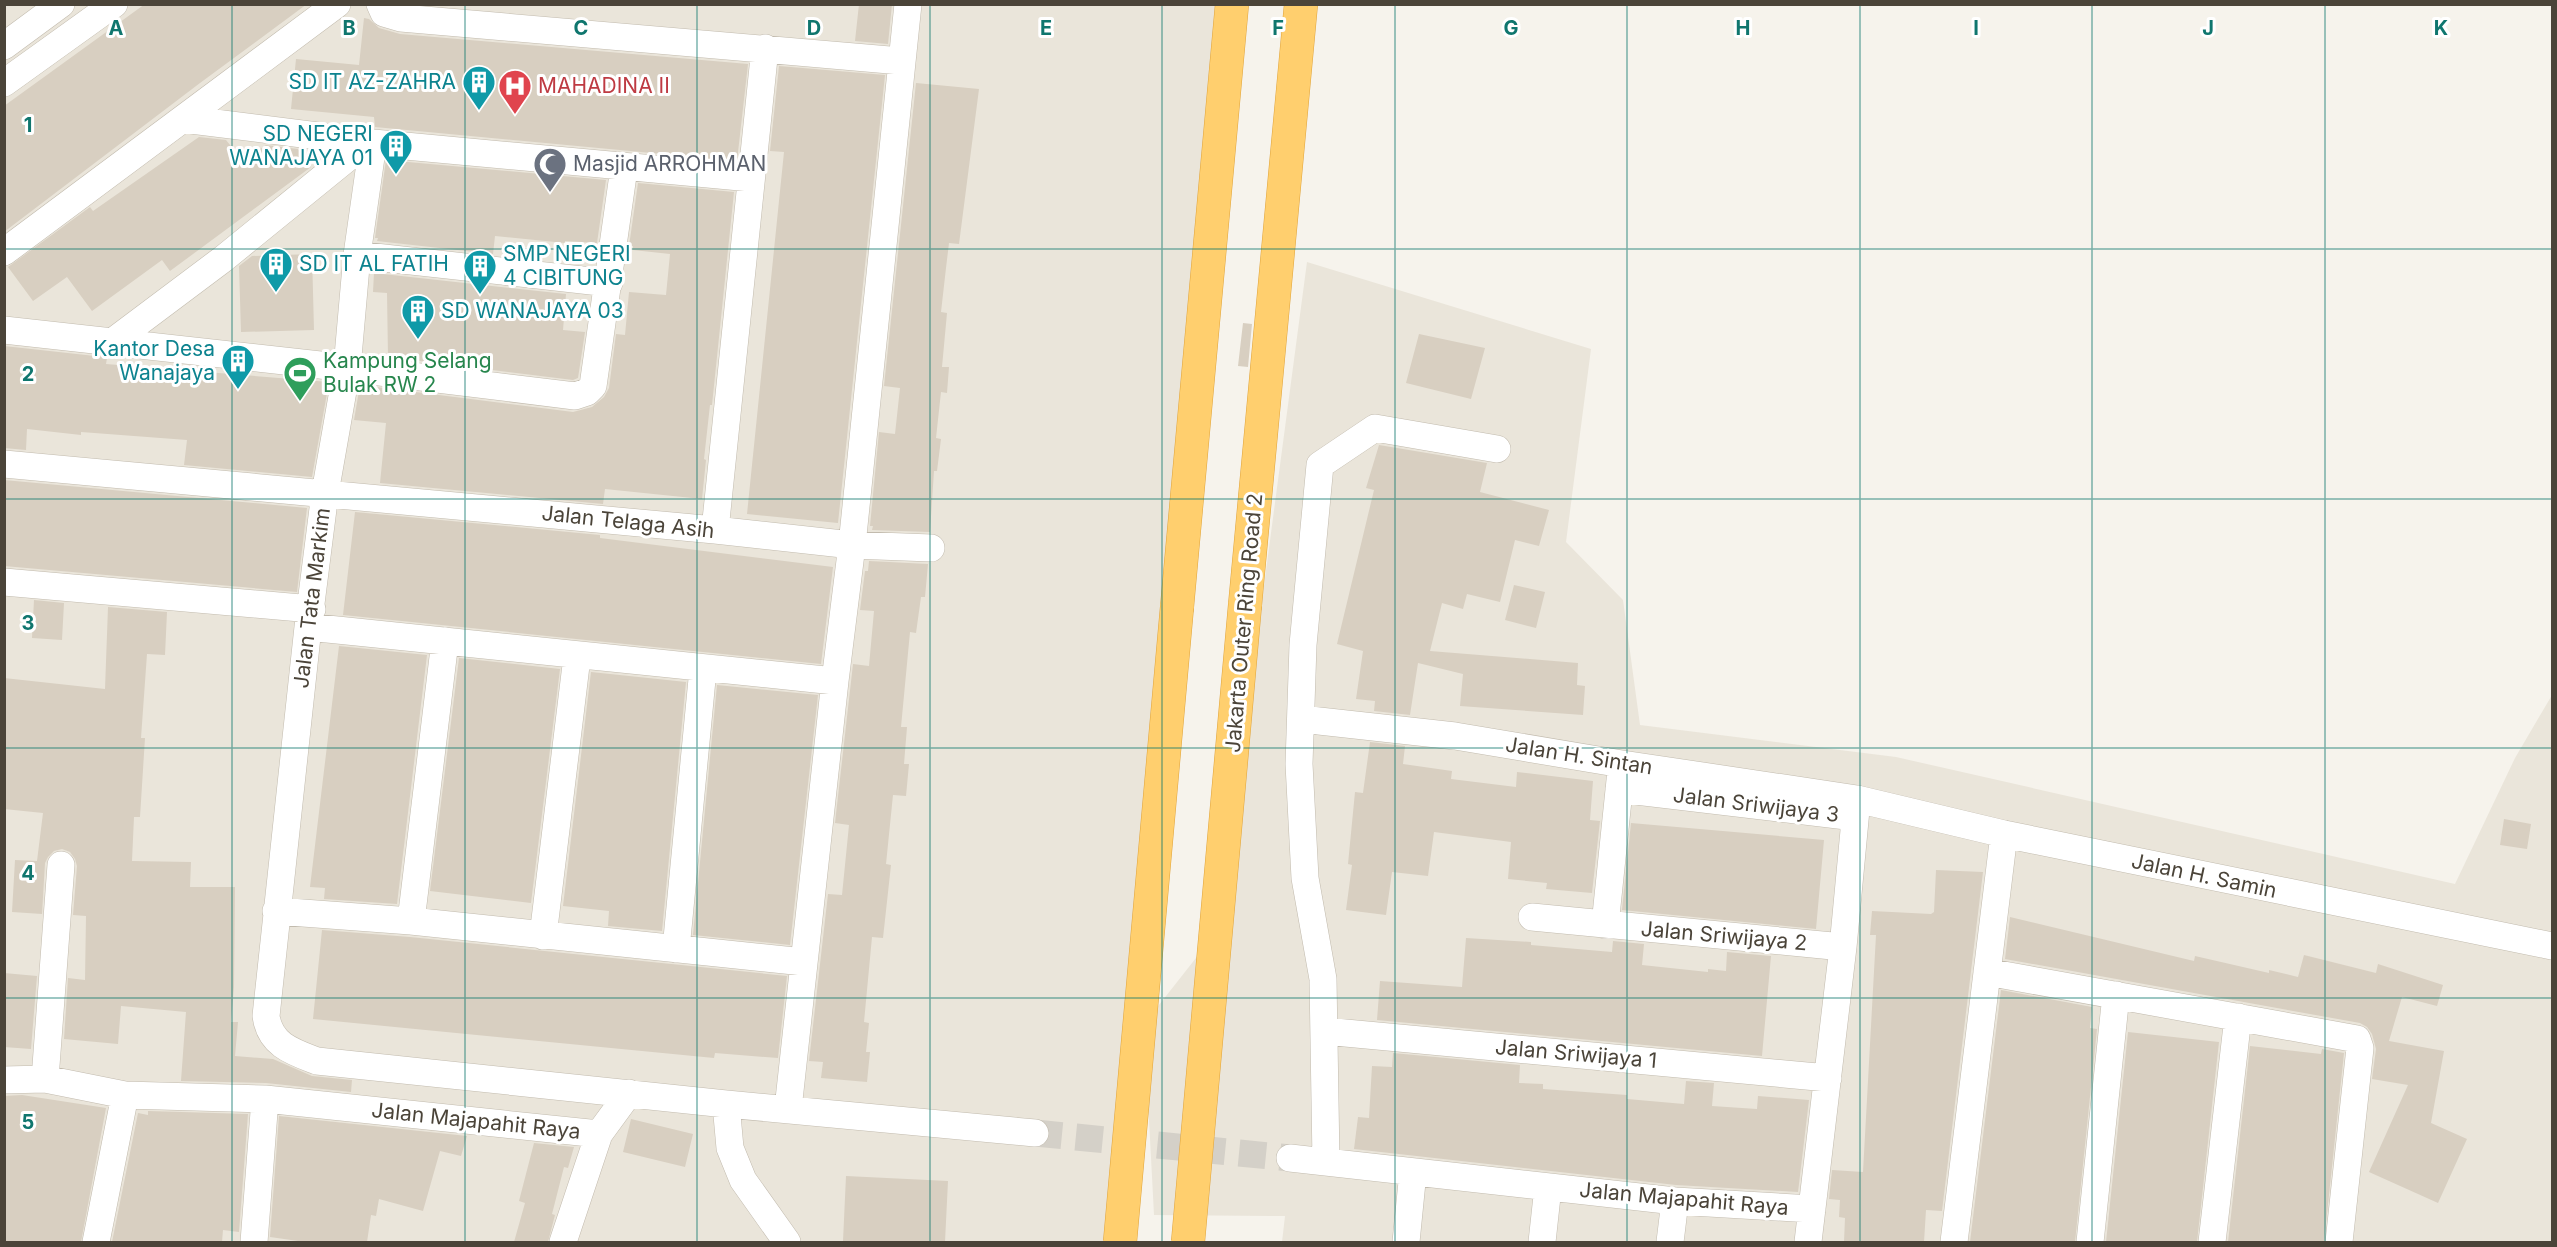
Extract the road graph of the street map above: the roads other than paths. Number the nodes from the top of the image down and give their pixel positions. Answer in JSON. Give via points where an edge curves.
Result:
{"nodes":[{"id":1,"x":61,"y":4,"type":"edge"},
{"id":2,"x":114,"y":4,"type":"edge"},
{"id":3,"x":337,"y":4,"type":"edge"},
{"id":4,"x":380,"y":4,"type":"edge"},
{"id":5,"x":908,"y":4,"type":"edge"},
{"id":6,"x":1232,"y":4,"type":"edge"},
{"id":7,"x":1301,"y":4,"type":"edge"},
{"id":8,"x":4,"y":46,"type":"edge"},
{"id":9,"x":765,"y":48,"type":"junction"},
{"id":10,"x":901,"y":61,"type":"junction"},
{"id":11,"x":4,"y":83,"type":"edge"},
{"id":12,"x":183,"y":119,"type":"junction"},
{"id":13,"x":370,"y":142,"type":"junction"},
{"id":14,"x":624,"y":168,"type":"junction"},
{"id":15,"x":751,"y":178,"type":"junction"},
{"id":16,"x":4,"y":252,"type":"edge"},
{"id":17,"x":357,"y":255,"type":"junction"},
{"id":18,"x":609,"y":283,"type":"junction"},
{"id":19,"x":4,"y":330,"type":"edge"},
{"id":20,"x":111,"y":343,"type":"junction"},
{"id":21,"x":346,"y":368,"type":"junction"},
{"id":22,"x":1497,"y":449,"type":"dead end"},
{"id":23,"x":4,"y":464,"type":"edge"},
{"id":24,"x":325,"y":493,"type":"junction"},
{"id":25,"x":715,"y":530,"type":"junction"},
{"id":26,"x":852,"y":545,"type":"junction"},
{"id":27,"x":931,"y":548,"type":"dead end"},
{"id":28,"x":4,"y":582,"type":"edge"},
{"id":29,"x":310,"y":618,"type":"junction"},
{"id":30,"x":445,"y":641,"type":"junction"},
{"id":31,"x":577,"y":657,"type":"junction"},
{"id":32,"x":703,"y":669,"type":"junction"},
{"id":33,"x":835,"y":681,"type":"junction"},
{"id":34,"x":1301,"y":719,"type":"junction"},
{"id":35,"x":1621,"y":777,"type":"junction"},
{"id":36,"x":1857,"y":808,"type":"junction"},
{"id":37,"x":2004,"y":834,"type":"junction"},
{"id":38,"x":61,"y":865,"type":"dead end"},
{"id":39,"x":276,"y":911,"type":"junction"},
{"id":40,"x":1532,"y":917,"type":"dead end"},
{"id":41,"x":411,"y":921,"type":"junction"},
{"id":42,"x":1605,"y":924,"type":"junction"},
{"id":43,"x":543,"y":936,"type":"junction"},
{"id":44,"x":2553,"y":946,"type":"edge"},
{"id":45,"x":1843,"y":947,"type":"junction"},
{"id":46,"x":675,"y":949,"type":"junction"},
{"id":47,"x":804,"y":962,"type":"junction"},
{"id":48,"x":1987,"y":972,"type":"junction"},
{"id":49,"x":2116,"y":995,"type":"junction"},
{"id":50,"x":2238,"y":1017,"type":"junction"},
{"id":51,"x":1324,"y":1031,"type":"junction"},
{"id":52,"x":1828,"y":1078,"type":"junction"},
{"id":53,"x":45,"y":1079,"type":"junction"},
{"id":54,"x":4,"y":1080,"type":"edge"},
{"id":55,"x":629,"y":1094,"type":"junction"},
{"id":56,"x":125,"y":1095,"type":"junction"},
{"id":57,"x":265,"y":1099,"type":"junction"},
{"id":58,"x":726,"y":1104,"type":"junction"},
{"id":59,"x":788,"y":1109,"type":"junction"},
{"id":60,"x":1035,"y":1133,"type":"tunnel mouth"},
{"id":61,"x":599,"y":1134,"type":"junction"},
{"id":62,"x":1290,"y":1158,"type":"tunnel mouth"},
{"id":63,"x":1326,"y":1161,"type":"junction"},
{"id":64,"x":1413,"y":1172,"type":"junction"},
{"id":65,"x":1548,"y":1187,"type":"junction"},
{"id":66,"x":1675,"y":1201,"type":"junction"},
{"id":67,"x":1812,"y":1209,"type":"junction"},
{"id":68,"x":96,"y":1242,"type":"edge"},
{"id":69,"x":254,"y":1242,"type":"edge"},
{"id":70,"x":563,"y":1242,"type":"edge"},
{"id":71,"x":787,"y":1242,"type":"edge"},
{"id":72,"x":1120,"y":1242,"type":"edge"},
{"id":73,"x":1188,"y":1242,"type":"edge"},
{"id":74,"x":1406,"y":1242,"type":"edge"},
{"id":75,"x":1542,"y":1242,"type":"edge"},
{"id":76,"x":1670,"y":1242,"type":"edge"},
{"id":77,"x":1809,"y":1242,"type":"edge"},
{"id":78,"x":1954,"y":1242,"type":"edge"},
{"id":79,"x":2090,"y":1242,"type":"edge"},
{"id":80,"x":2212,"y":1242,"type":"edge"},
{"id":81,"x":2339,"y":1242,"type":"edge"}],
"edges":[{"from":1,"to":8,"type":"street"},
{"from":2,"to":11,"type":"street"},
{"from":3,"to":12,"type":"street"},
{"from":4,"to":9,"type":"street","via":[[384,13],[400,18]]},
{"from":5,"to":10,"type":"street"},
{"from":6,"to":72,"type":"highway","bridge":true},
{"from":7,"to":73,"type":"highway","name":"Jakarta Outer Ring Road 2","bridge":true},
{"from":9,"to":10,"type":"street"},
{"from":9,"to":15,"type":"street"},
{"from":10,"to":26,"type":"street"},
{"from":12,"to":13,"type":"street"},
{"from":12,"to":16,"type":"street"},
{"from":13,"to":14,"type":"street"},
{"from":13,"to":17,"type":"street","name":"Jalan Tata Markim"},
{"from":13,"to":20,"type":"street"},
{"from":14,"to":15,"type":"street"},
{"from":14,"to":18,"type":"street"},
{"from":15,"to":25,"type":"street"},
{"from":17,"to":18,"type":"street"},
{"from":17,"to":21,"type":"street","name":"Jalan Tata Markim"},
{"from":18,"to":21,"type":"street","via":[[593,386],[575,396]]},
{"from":19,"to":20,"type":"street"},
{"from":20,"to":21,"type":"street"},
{"from":21,"to":24,"type":"street","name":"Jalan Tata Markim"},
{"from":22,"to":34,"type":"street","via":[[1375,428],[1320,465],[1303,645]]},
{"from":23,"to":24,"type":"street","name":"Jalan Telaga Asih"},
{"from":24,"to":25,"type":"street","name":"Jalan Telaga Asih"},
{"from":24,"to":29,"type":"street","name":"Jalan Tata Markim"},
{"from":25,"to":26,"type":"street","name":"Jalan Telaga Asih"},
{"from":26,"to":27,"type":"street","name":"Jalan Telaga Asih"},
{"from":26,"to":33,"type":"street"},
{"from":28,"to":29,"type":"street"},
{"from":29,"to":30,"type":"street"},
{"from":29,"to":39,"type":"street","name":"Jalan Tata Markim"},
{"from":30,"to":31,"type":"street"},
{"from":30,"to":41,"type":"street"},
{"from":31,"to":32,"type":"street"},
{"from":31,"to":43,"type":"street"},
{"from":32,"to":33,"type":"street"},
{"from":32,"to":46,"type":"street"},
{"from":33,"to":47,"type":"street"},
{"from":34,"to":35,"type":"street","name":"Jalan H. Sintan","via":[[1455,736]]},
{"from":34,"to":51,"type":"street","via":[[1299,764],[1305,878],[1323,979]]},
{"from":35,"to":36,"type":"street","name":"Jalan Sriwijaya 3"},
{"from":35,"to":42,"type":"street"},
{"from":36,"to":37,"type":"street","name":"Jalan H. Samin"},
{"from":36,"to":45,"type":"street","name":"Jalan Majapahit Raya"},
{"from":37,"to":44,"type":"street","name":"Jalan H. Samin"},
{"from":37,"to":48,"type":"street"},
{"from":38,"to":53,"type":"street"},
{"from":39,"to":41,"type":"street"},
{"from":39,"to":55,"type":"street","name":"Jalan Tata Markim","via":[[266,1016],[267,1028],[285,1049],[317,1061]]},
{"from":40,"to":42,"type":"street","name":"Jalan Sriwijaya 2"},
{"from":41,"to":43,"type":"street"},
{"from":42,"to":45,"type":"street","name":"Jalan Sriwijaya 2"},
{"from":43,"to":46,"type":"street"},
{"from":45,"to":52,"type":"street","name":"Jalan Majapahit Raya"},
{"from":46,"to":47,"type":"street"},
{"from":47,"to":59,"type":"street"},
{"from":48,"to":49,"type":"street"},
{"from":48,"to":78,"type":"street"},
{"from":49,"to":50,"type":"street"},
{"from":49,"to":79,"type":"street"},
{"from":50,"to":80,"type":"street"},
{"from":50,"to":81,"type":"street","via":[[2360,1042]]},
{"from":51,"to":52,"type":"street","name":"Jalan Sriwijaya 1"},
{"from":51,"to":63,"type":"street"},
{"from":52,"to":67,"type":"street","name":"Jalan Majapahit Raya"},
{"from":53,"to":54,"type":"street","name":"Jalan Majapahit Raya"},
{"from":53,"to":56,"type":"street","name":"Jalan Majapahit Raya"},
{"from":55,"to":58,"type":"street"},
{"from":55,"to":61,"type":"street","name":"Jalan Majapahit Raya"},
{"from":56,"to":57,"type":"street","name":"Jalan Majapahit Raya"},
{"from":56,"to":68,"type":"street"},
{"from":57,"to":61,"type":"street","name":"Jalan Majapahit Raya"},
{"from":57,"to":69,"type":"street"},
{"from":58,"to":59,"type":"street"},
{"from":58,"to":71,"type":"street","via":[[729,1148],[743,1180]]},
{"from":59,"to":60,"type":"street"},
{"from":61,"to":70,"type":"street"},
{"from":62,"to":63,"type":"street","name":"Jalan Majapahit Raya"},
{"from":63,"to":64,"type":"street","name":"Jalan Majapahit Raya"},
{"from":64,"to":65,"type":"street","name":"Jalan Majapahit Raya"},
{"from":64,"to":74,"type":"street"},
{"from":65,"to":66,"type":"street","name":"Jalan Majapahit Raya"},
{"from":65,"to":75,"type":"street"},
{"from":66,"to":67,"type":"street","name":"Jalan Majapahit Raya"},
{"from":66,"to":76,"type":"street"},
{"from":67,"to":77,"type":"street"}]}
